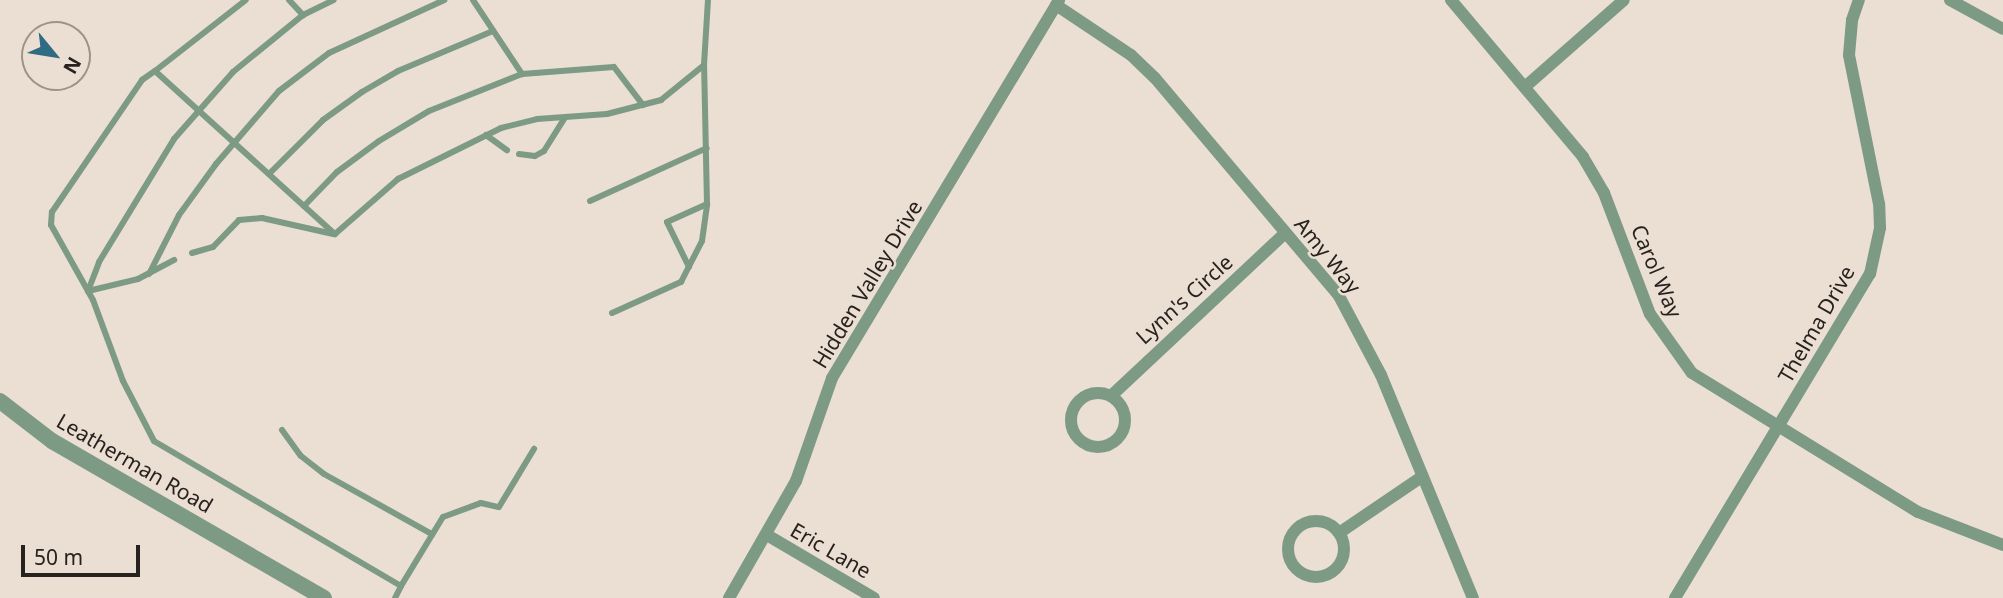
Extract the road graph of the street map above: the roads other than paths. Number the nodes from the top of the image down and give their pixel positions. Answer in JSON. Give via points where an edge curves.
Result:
{"nodes":[{"id":1,"x":246,"y":0,"type":"edge"},
{"id":2,"x":289,"y":0,"type":"edge"},
{"id":3,"x":334,"y":0,"type":"edge"},
{"id":4,"x":444,"y":0,"type":"edge"},
{"id":5,"x":472,"y":0,"type":"edge"},
{"id":6,"x":708,"y":0,"type":"edge"},
{"id":7,"x":1451,"y":0,"type":"edge"},
{"id":8,"x":1624,"y":0,"type":"edge"},
{"id":9,"x":1859,"y":0,"type":"edge"},
{"id":10,"x":1950,"y":0,"type":"edge"},
{"id":11,"x":1057,"y":3,"type":"edge"},
{"id":12,"x":303,"y":15,"type":"junction"},
{"id":13,"x":2003,"y":29,"type":"edge"},
{"id":14,"x":494,"y":31,"type":"junction"},
{"id":15,"x":704,"y":65,"type":"junction"},
{"id":16,"x":155,"y":71,"type":"junction"},
{"id":17,"x":522,"y":74,"type":"junction"},
{"id":18,"x":1525,"y":86,"type":"junction"},
{"id":19,"x":643,"y":105,"type":"junction"},
{"id":20,"x":198,"y":110,"type":"junction"},
{"id":21,"x":565,"y":117,"type":"junction"},
{"id":22,"x":486,"y":135,"type":"junction"},
{"id":23,"x":234,"y":142,"type":"junction"},
{"id":24,"x":707,"y":148,"type":"junction"},
{"id":25,"x":507,"y":150,"type":"dead end"},
{"id":26,"x":519,"y":155,"type":"dead end"},
{"id":27,"x":269,"y":174,"type":"junction"},
{"id":28,"x":590,"y":201,"type":"dead end"},
{"id":29,"x":707,"y":204,"type":"junction"},
{"id":30,"x":304,"y":206,"type":"junction"},
{"id":31,"x":1286,"y":233,"type":"junction"},
{"id":32,"x":335,"y":234,"type":"junction"},
{"id":33,"x":192,"y":253,"type":"dead end"},
{"id":34,"x":174,"y":260,"type":"dead end"},
{"id":35,"x":689,"y":267,"type":"junction"},
{"id":36,"x":149,"y":274,"type":"junction"},
{"id":37,"x":88,"y":291,"type":"junction"},
{"id":38,"x":612,"y":313,"type":"dead end"},
{"id":39,"x":1111,"y":396,"type":"junction"},
{"id":40,"x":0,"y":401,"type":"edge"},
{"id":41,"x":1778,"y":428,"type":"junction"},
{"id":42,"x":282,"y":430,"type":"dead end"},
{"id":43,"x":534,"y":449,"type":"dead end"},
{"id":44,"x":1420,"y":478,"type":"junction"},
{"id":45,"x":1339,"y":533,"type":"junction"},
{"id":46,"x":432,"y":534,"type":"junction"},
{"id":47,"x":767,"y":536,"type":"junction"},
{"id":48,"x":2003,"y":545,"type":"edge"},
{"id":49,"x":401,"y":586,"type":"junction"},
{"id":50,"x":317,"y":596,"type":"edge"},
{"id":51,"x":395,"y":598,"type":"edge"},
{"id":52,"x":729,"y":598,"type":"edge"},
{"id":53,"x":874,"y":598,"type":"edge"},
{"id":54,"x":1473,"y":598,"type":"edge"},
{"id":55,"x":1675,"y":598,"type":"edge"}],
"edges":[{"from":1,"to":16,"type":"lane"},
{"from":2,"to":12,"type":"lane"},
{"from":3,"to":12,"type":"lane"},
{"from":4,"to":23,"type":"lane","via":[[329,53],[279,91]]},
{"from":5,"to":14,"type":"lane"},
{"from":6,"to":15,"type":"lane"},
{"from":7,"to":18,"type":"street","name":"Carol Way"},
{"from":8,"to":18,"type":"street"},
{"from":9,"to":41,"type":"street","name":"Thelma Drive","via":[[1849,55],[1879,204],[1876,250],[1870,274]]},
{"from":10,"to":13,"type":"street"},
{"from":11,"to":31,"type":"street","name":"Amy Way","via":[[1147,71]]},
{"from":11,"to":47,"type":"street","name":"Hidden Valley Drive","via":[[832,378],[796,481]]},
{"from":12,"to":20,"type":"lane","via":[[233,72]]},
{"from":14,"to":17,"type":"lane"},
{"from":14,"to":27,"type":"lane","via":[[398,71],[362,92],[323,120]]},
{"from":15,"to":19,"type":"lane","via":[[661,100]]},
{"from":15,"to":24,"type":"lane"},
{"from":16,"to":20,"type":"lane"},
{"from":16,"to":37,"type":"lane","via":[[142,80],[52,212],[51,225]]},
{"from":17,"to":19,"type":"lane","via":[[614,67]]},
{"from":17,"to":30,"type":"lane","via":[[409,123],[337,172]]},
{"from":18,"to":41,"type":"street","name":"Carol Way","via":[[1583,157],[1604,193],[1650,314],[1669,345],[1692,373]]},
{"from":19,"to":21,"type":"lane"},
{"from":20,"to":23,"type":"lane"},
{"from":20,"to":37,"type":"lane","via":[[153,170]]},
{"from":21,"to":22,"type":"lane","via":[[537,119]]},
{"from":21,"to":26,"type":"lane","via":[[544,152]]},
{"from":22,"to":25,"type":"lane"},
{"from":22,"to":32,"type":"lane","via":[[398,179]]},
{"from":23,"to":27,"type":"lane"},
{"from":23,"to":36,"type":"lane","via":[[179,215]]},
{"from":24,"to":28,"type":"lane"},
{"from":24,"to":29,"type":"lane"},
{"from":27,"to":30,"type":"lane"},
{"from":29,"to":35,"type":"lane","via":[[702,241]]},
{"from":29,"to":35,"type":"lane","via":[[667,222]]},
{"from":30,"to":32,"type":"lane"},
{"from":31,"to":39,"type":"street","name":"Lynn's Circle"},
{"from":31,"to":44,"type":"street","name":"Amy Way","via":[[1339,296],[1366,344]]},
{"from":32,"to":33,"type":"lane","via":[[262,218],[239,220],[213,247]]},
{"from":34,"to":36,"type":"lane"},
{"from":35,"to":38,"type":"lane","via":[[681,282]]},
{"from":36,"to":37,"type":"lane"},
{"from":37,"to":49,"type":"lane","via":[[122,381],[153,441]]},
{"from":39,"to":39,"type":"street","name":"Lynn's Circle","via":[[1125,420],[1119,438],[1103,447],[1084,444],[1070,424],[1074,407],[1095,393]]},
{"from":40,"to":50,"type":"street","name":"Leatherman Road","via":[[52,441]]},
{"from":41,"to":48,"type":"street","name":"Carol Way","via":[[1918,512]]},
{"from":41,"to":55,"type":"street","name":"Thelma Drive"},
{"from":42,"to":46,"type":"lane","via":[[301,456],[324,474]]},
{"from":43,"to":46,"type":"lane","via":[[499,507],[481,503],[443,517]]},
{"from":44,"to":45,"type":"street"},
{"from":44,"to":54,"type":"street","name":"Amy Way"},
{"from":45,"to":45,"type":"street","via":[[1317,521],[1300,526],[1287,548],[1292,565],[1308,576],[1336,569],[1344,552]]},
{"from":46,"to":49,"type":"lane"},
{"from":47,"to":52,"type":"street","name":"Hidden Valley Drive"},
{"from":47,"to":53,"type":"street","name":"Eric Lane"},
{"from":49,"to":51,"type":"lane"}]}
